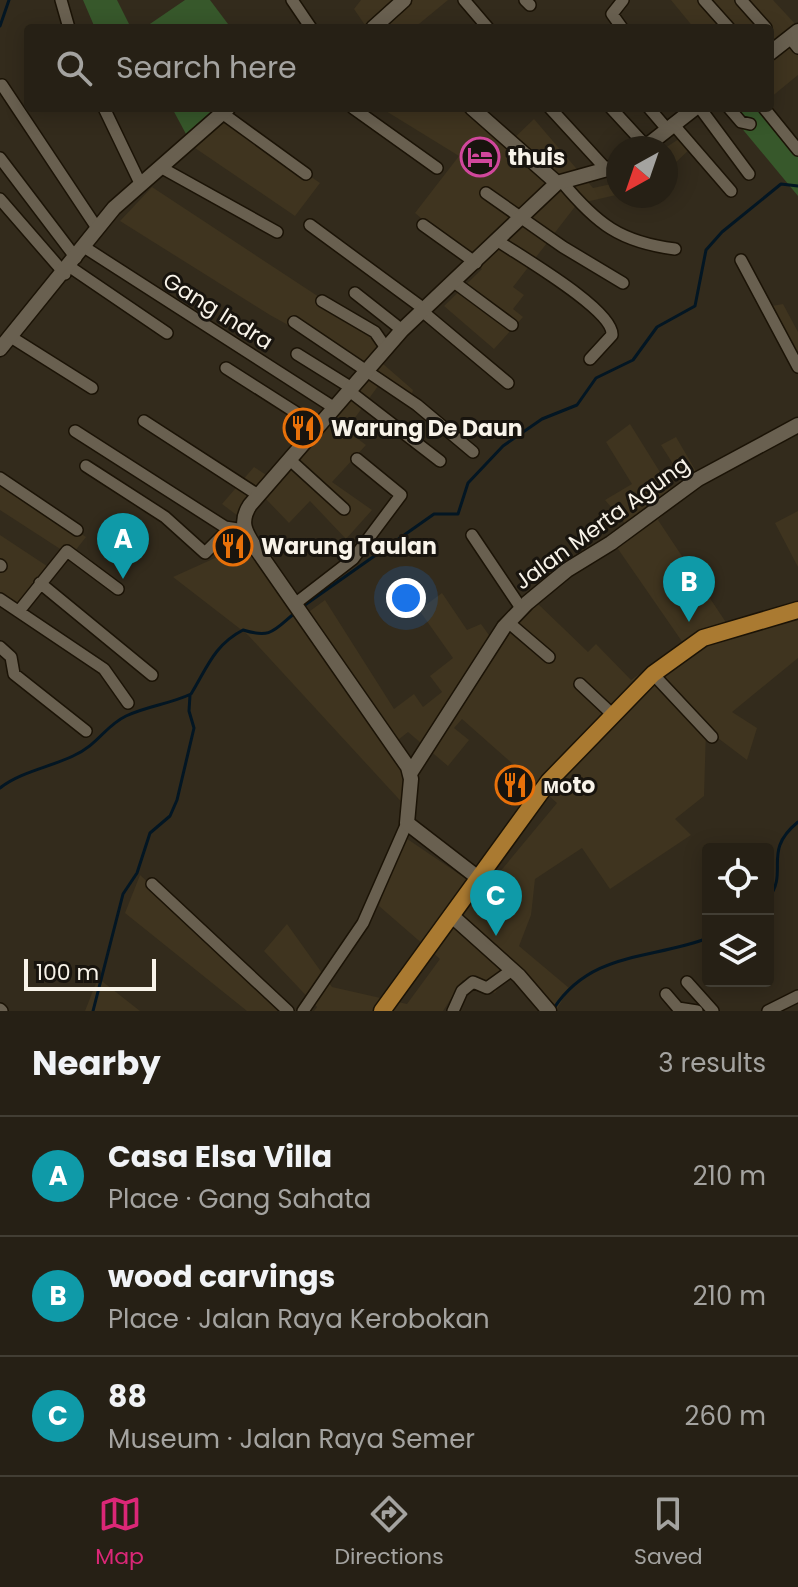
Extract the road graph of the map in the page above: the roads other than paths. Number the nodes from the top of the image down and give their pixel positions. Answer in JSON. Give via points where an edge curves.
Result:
{"nodes":[{"id":1,"x":61,"y":0,"type":"edge"},
{"id":2,"x":292,"y":0,"type":"edge"},
{"id":3,"x":404,"y":0,"type":"edge"},
{"id":4,"x":464,"y":0,"type":"edge"},
{"id":5,"x":623,"y":0,"type":"edge"},
{"id":6,"x":704,"y":0,"type":"edge"},
{"id":7,"x":741,"y":0,"type":"edge"},
{"id":8,"x":68,"y":24,"type":"edge"},
{"id":9,"x":308,"y":24,"type":"edge"},
{"id":10,"x":377,"y":24,"type":"edge"},
{"id":11,"x":485,"y":24,"type":"edge"},
{"id":12,"x":619,"y":24,"type":"edge"},
{"id":13,"x":725,"y":24,"type":"edge"},
{"id":14,"x":762,"y":24,"type":"edge"},
{"id":15,"x":2,"y":85,"type":"edge"},
{"id":16,"x":106,"y":112,"type":"edge"},
{"id":17,"x":223,"y":112,"type":"edge"},
{"id":18,"x":228,"y":112,"type":"edge"},
{"id":19,"x":359,"y":112,"type":"edge"},
{"id":20,"x":477,"y":112,"type":"edge"},
{"id":21,"x":554,"y":112,"type":"edge"},
{"id":22,"x":614,"y":112,"type":"edge"},
{"id":23,"x":653,"y":112,"type":"edge"},
{"id":24,"x":689,"y":112,"type":"edge"},
{"id":25,"x":697,"y":112,"type":"edge"},
{"id":26,"x":732,"y":112,"type":"edge"},
{"id":27,"x":767,"y":112,"type":"edge"},
{"id":28,"x":750,"y":124,"type":"dead end"},
{"id":29,"x":670,"y":127,"type":"junction"},
{"id":30,"x":635,"y":136,"type":"edge"},
{"id":31,"x":659,"y":136,"type":"edge"},
{"id":32,"x":798,"y":150,"type":"edge"},
{"id":33,"x":0,"y":158,"type":"edge"},
{"id":34,"x":606,"y":161,"type":"edge"},
{"id":35,"x":162,"y":168,"type":"junction"},
{"id":36,"x":437,"y":168,"type":"dead end"},
{"id":37,"x":606,"y":170,"type":"edge"},
{"id":38,"x":306,"y":174,"type":"dead end"},
{"id":39,"x":749,"y":174,"type":"dead end"},
{"id":40,"x":560,"y":182,"type":"junction"},
{"id":41,"x":140,"y":183,"type":"junction"},
{"id":42,"x":731,"y":191,"type":"dead end"},
{"id":43,"x":486,"y":193,"type":"dead end"},
{"id":44,"x":0,"y":199,"type":"edge"},
{"id":45,"x":521,"y":219,"type":"junction"},
{"id":46,"x":310,"y":225,"type":"dead end"},
{"id":47,"x":423,"y":225,"type":"dead end"},
{"id":48,"x":97,"y":228,"type":"junction"},
{"id":49,"x":277,"y":232,"type":"dead end"},
{"id":50,"x":498,"y":241,"type":"junction"},
{"id":51,"x":675,"y":249,"type":"dead end"},
{"id":52,"x":741,"y":260,"type":"dead end"},
{"id":53,"x":73,"y":261,"type":"junction"},
{"id":54,"x":476,"y":263,"type":"junction"},
{"id":55,"x":454,"y":282,"type":"junction"},
{"id":56,"x":623,"y":283,"type":"dead end"},
{"id":57,"x":355,"y":293,"type":"dead end"},
{"id":58,"x":322,"y":301,"type":"dead end"},
{"id":59,"x":423,"y":310,"type":"junction"},
{"id":60,"x":294,"y":322,"type":"dead end"},
{"id":61,"x":512,"y":325,"type":"dead end"},
{"id":62,"x":402,"y":330,"type":"junction"},
{"id":63,"x":167,"y":333,"type":"dead end"},
{"id":64,"x":3,"y":345,"type":"edge"},
{"id":65,"x":386,"y":348,"type":"junction"},
{"id":66,"x":297,"y":354,"type":"dead end"},
{"id":67,"x":590,"y":359,"type":"dead end"},
{"id":68,"x":798,"y":367,"type":"edge"},
{"id":69,"x":226,"y":368,"type":"dead end"},
{"id":70,"x":366,"y":369,"type":"junction"},
{"id":71,"x":508,"y":383,"type":"dead end"},
{"id":72,"x":92,"y":388,"type":"dead end"},
{"id":73,"x":349,"y":388,"type":"junction"},
{"id":74,"x":333,"y":407,"type":"junction"},
{"id":75,"x":144,"y":421,"type":"dead end"},
{"id":76,"x":798,"y":425,"type":"edge"},
{"id":77,"x":317,"y":426,"type":"junction"},
{"id":78,"x":75,"y":431,"type":"dead end"},
{"id":79,"x":473,"y":452,"type":"dead end"},
{"id":80,"x":289,"y":459,"type":"junction"},
{"id":81,"x":357,"y":459,"type":"dead end"},
{"id":82,"x":440,"y":461,"type":"dead end"},
{"id":83,"x":86,"y":466,"type":"dead end"},
{"id":84,"x":0,"y":478,"type":"edge"},
{"id":85,"x":258,"y":495,"type":"junction"},
{"id":86,"x":344,"y":509,"type":"dead end"},
{"id":87,"x":237,"y":529,"type":"junction"},
{"id":88,"x":77,"y":530,"type":"dead end"},
{"id":89,"x":472,"y":535,"type":"dead end"},
{"id":90,"x":40,"y":583,"type":"junction"},
{"id":91,"x":118,"y":589,"type":"dead end"},
{"id":92,"x":0,"y":599,"type":"edge"},
{"id":93,"x":299,"y":607,"type":"junction"},
{"id":94,"x":521,"y":608,"type":"junction"},
{"id":95,"x":798,"y":610,"type":"edge"},
{"id":96,"x":19,"y":611,"type":"junction"},
{"id":97,"x":508,"y":622,"type":"junction"},
{"id":98,"x":0,"y":647,"type":"edge"},
{"id":99,"x":549,"y":657,"type":"dead end"},
{"id":100,"x":653,"y":674,"type":"junction"},
{"id":101,"x":152,"y":675,"type":"dead end"},
{"id":102,"x":580,"y":684,"type":"dead end"},
{"id":103,"x":128,"y":703,"type":"dead end"},
{"id":104,"x":612,"y":714,"type":"junction"},
{"id":105,"x":86,"y":731,"type":"dead end"},
{"id":106,"x":712,"y":737,"type":"dead end"},
{"id":107,"x":411,"y":772,"type":"junction"},
{"id":108,"x":407,"y":823,"type":"junction"},
{"id":109,"x":477,"y":877,"type":"junction"},
{"id":110,"x":152,"y":884,"type":"dead end"},
{"id":111,"x":451,"y":915,"type":"junction"},
{"id":112,"x":512,"y":970,"type":"junction"},
{"id":113,"x":687,"y":982,"type":"dead end"},
{"id":114,"x":666,"y":994,"type":"dead end"},
{"id":115,"x":798,"y":996,"type":"edge"},
{"id":116,"x":547,"y":1009,"type":"edge"},
{"id":117,"x":288,"y":1011,"type":"edge"},
{"id":118,"x":303,"y":1011,"type":"edge"},
{"id":119,"x":382,"y":1011,"type":"edge"},
{"id":120,"x":453,"y":1011,"type":"edge"},
{"id":121,"x":697,"y":1011,"type":"edge"},
{"id":122,"x":713,"y":1011,"type":"edge"},
{"id":123,"x":768,"y":1011,"type":"edge"}],
"edges":[{"from":1,"to":8,"type":"street"},
{"from":2,"to":9,"type":"street"},
{"from":3,"to":10,"type":"street"},
{"from":4,"to":11,"type":"street"},
{"from":5,"to":12,"type":"street","via":[[612,14]]},
{"from":6,"to":13,"type":"street"},
{"from":7,"to":14,"type":"street"},
{"from":15,"to":48,"type":"street"},
{"from":16,"to":41,"type":"street"},
{"from":17,"to":35,"type":"street"},
{"from":18,"to":38,"type":"street"},
{"from":19,"to":36,"type":"street"},
{"from":20,"to":40,"type":"street"},
{"from":21,"to":34,"type":"street"},
{"from":22,"to":30,"type":"street"},
{"from":23,"to":29,"type":"street"},
{"from":24,"to":29,"type":"street"},
{"from":25,"to":39,"type":"street"},
{"from":26,"to":28,"type":"street"},
{"from":27,"to":32,"type":"street"},
{"from":29,"to":31,"type":"street"},
{"from":29,"to":42,"type":"street"},
{"from":33,"to":53,"type":"street"},
{"from":35,"to":41,"type":"street"},
{"from":35,"to":49,"type":"street"},
{"from":37,"to":40,"type":"street"},
{"from":40,"to":45,"type":"street"},
{"from":40,"to":51,"type":"street","via":[[612,231],[639,244]]},
{"from":41,"to":48,"type":"street"},
{"from":43,"to":45,"type":"street"},
{"from":44,"to":53,"type":"street"},
{"from":45,"to":50,"type":"street"},
{"from":45,"to":56,"type":"street"},
{"from":46,"to":59,"type":"street"},
{"from":47,"to":54,"type":"street"},
{"from":48,"to":53,"type":"street"},
{"from":50,"to":54,"type":"street"},
{"from":50,"to":67,"type":"street","via":[[575,293],[609,324],[612,335]]},
{"from":52,"to":68,"type":"street"},
{"from":53,"to":63,"type":"street"},
{"from":53,"to":64,"type":"street"},
{"from":53,"to":74,"type":"street","name":"Gang Indra"},
{"from":54,"to":55,"type":"street"},
{"from":55,"to":59,"type":"street"},
{"from":55,"to":61,"type":"street"},
{"from":57,"to":62,"type":"street"},
{"from":58,"to":65,"type":"street","via":[[375,332]]},
{"from":59,"to":62,"type":"street"},
{"from":59,"to":71,"type":"street"},
{"from":60,"to":70,"type":"street"},
{"from":62,"to":65,"type":"street"},
{"from":64,"to":72,"type":"street"},
{"from":65,"to":70,"type":"street"},
{"from":66,"to":73,"type":"street"},
{"from":69,"to":77,"type":"street"},
{"from":70,"to":73,"type":"street"},
{"from":70,"to":79,"type":"street"},
{"from":73,"to":74,"type":"street"},
{"from":73,"to":82,"type":"street"},
{"from":74,"to":77,"type":"street"},
{"from":75,"to":85,"type":"street"},
{"from":76,"to":94,"type":"street","name":"Jalan Merta Agung","via":[[698,479]]},
{"from":77,"to":80,"type":"street"},
{"from":78,"to":87,"type":"street"},
{"from":80,"to":85,"type":"street"},
{"from":80,"to":86,"type":"street"},
{"from":81,"to":93,"type":"street","via":[[401,495],[353,559]]},
{"from":83,"to":87,"type":"street","via":[[165,517],[205,553]]},
{"from":84,"to":88,"type":"street"},
{"from":85,"to":87,"type":"street"},
{"from":87,"to":93,"type":"street"},
{"from":89,"to":94,"type":"street"},
{"from":90,"to":91,"type":"street","via":[[67,551]]},
{"from":90,"to":96,"type":"street"},
{"from":90,"to":101,"type":"street"},
{"from":92,"to":96,"type":"street"},
{"from":93,"to":107,"type":"street"},
{"from":94,"to":97,"type":"street","name":"Jalan Merta Agung"},
{"from":95,"to":100,"type":"main road","via":[[703,638]]},
{"from":96,"to":103,"type":"street","via":[[104,669]]},
{"from":97,"to":99,"type":"street"},
{"from":97,"to":107,"type":"street","name":"Jalan Merta Agung"},
{"from":98,"to":105,"type":"street","via":[[11,657],[14,674]]},
{"from":100,"to":104,"type":"main road"},
{"from":100,"to":106,"type":"street"},
{"from":102,"to":104,"type":"street"},
{"from":104,"to":109,"type":"main road","via":[[549,781]]},
{"from":107,"to":108,"type":"street"},
{"from":108,"to":109,"type":"street"},
{"from":108,"to":118,"type":"street","via":[[363,923]]},
{"from":109,"to":111,"type":"main road"},
{"from":110,"to":117,"type":"street"},
{"from":111,"to":112,"type":"street"},
{"from":111,"to":119,"type":"main road"},
{"from":112,"to":116,"type":"street"},
{"from":112,"to":120,"type":"street","via":[[487,988],[466,985]]},
{"from":113,"to":122,"type":"street"},
{"from":114,"to":121,"type":"street","via":[[678,1008]]},
{"from":115,"to":123,"type":"street"}]}
